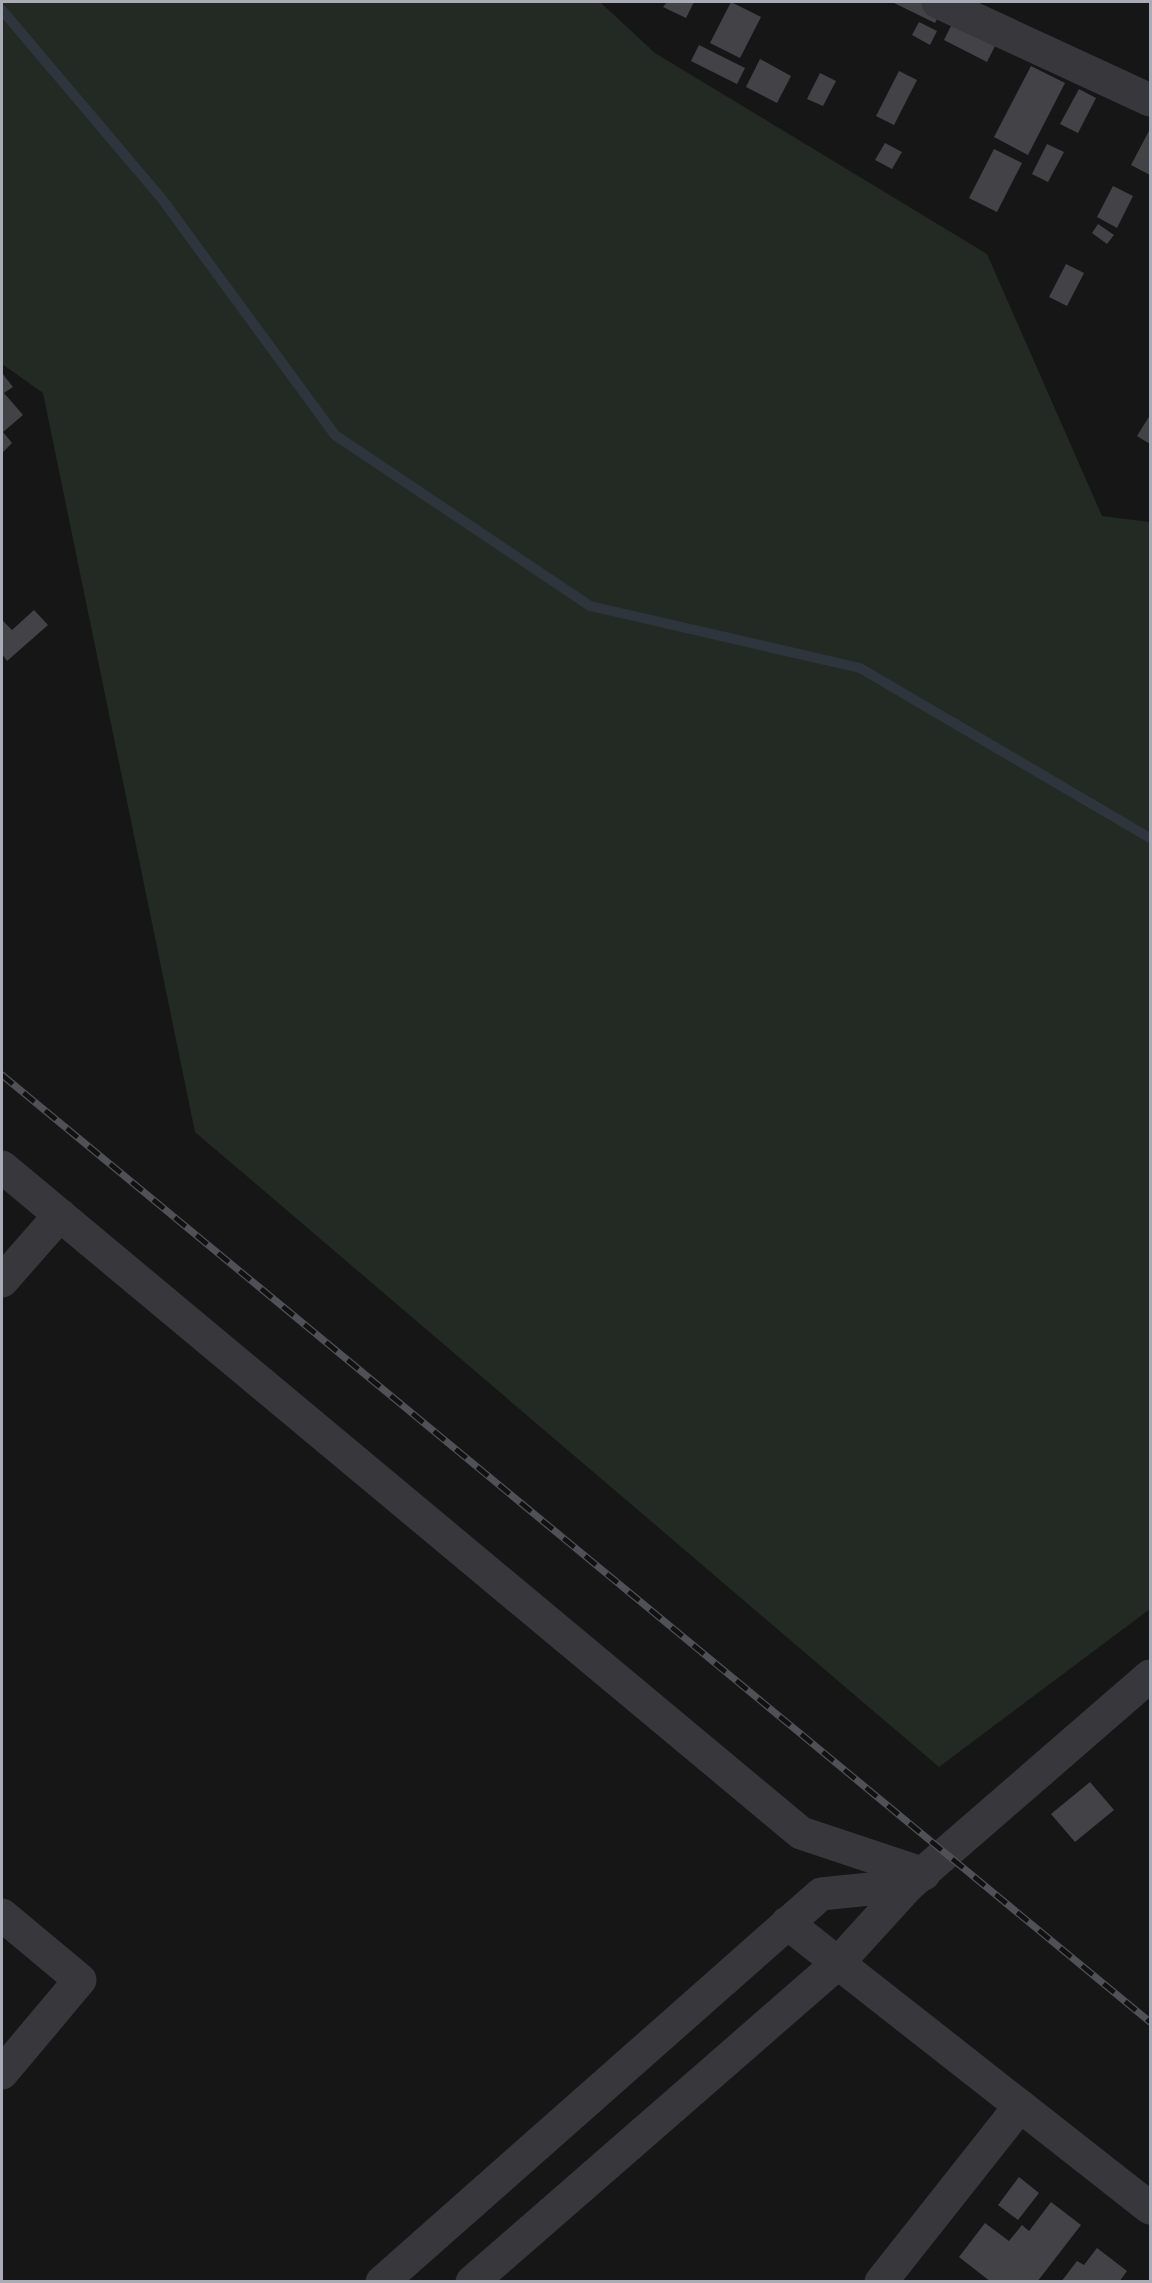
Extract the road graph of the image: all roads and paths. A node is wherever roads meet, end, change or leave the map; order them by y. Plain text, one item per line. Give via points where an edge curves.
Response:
1 (938, 2) edge
2 (1150, 100) edge
3 (2, 1167) edge
4 (60, 1215) junction
5 (2, 1281) edge
6 (1150, 1676) edge
7 (916, 1879) junction
8 (2, 1915) edge
9 (787, 1923) junction
10 (838, 1963) junction
11 (2, 2073) edge
12 (1020, 2106) junction
13 (1150, 2208) edge
14 (382, 2282) edge
15 (472, 2282) edge
16 (881, 2282) edge

1 - 2 street
3 - 4 street
4 - 5 street
4 - 7 street via 801,1833
6 - 7 street
7 - 9 street via 821,1894
7 - 10 street
8 - 11 street via 80,1980
9 - 10 street
9 - 14 street
10 - 12 street
10 - 15 street
12 - 13 street
12 - 16 street

